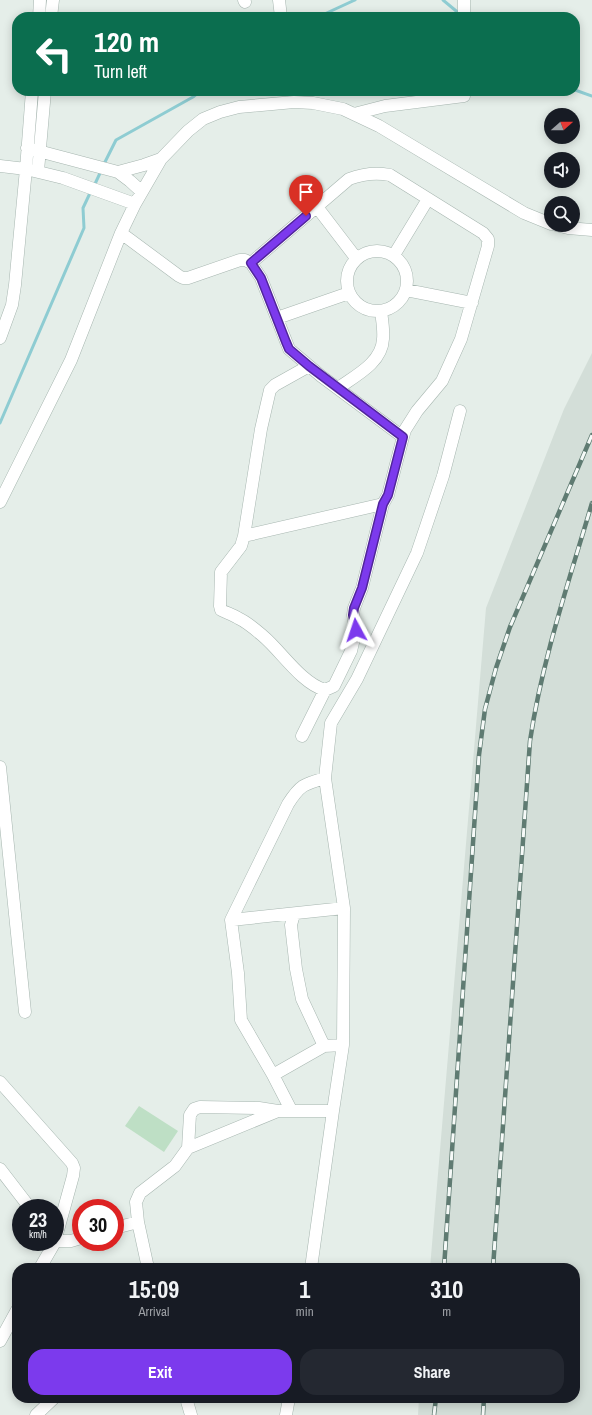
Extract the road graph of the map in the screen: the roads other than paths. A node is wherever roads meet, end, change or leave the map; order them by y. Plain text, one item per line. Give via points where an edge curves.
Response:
1 (40, 0) edge
2 (52, 0) edge
3 (464, 0) edge
4 (39, 12) edge
5 (51, 12) edge
6 (464, 12) edge
7 (32, 96) edge
8 (44, 96) edge
9 (293, 96) edge
10 (464, 96) dead end
11 (354, 114) junction
12 (33, 150) junction
13 (161, 159) junction
14 (0, 166) edge
15 (32, 170) junction
16 (115, 171) junction
17 (142, 192) junction
18 (428, 199) junction
19 (135, 204) junction
20 (317, 207) junction
21 (544, 221) edge
22 (580, 229) edge
23 (592, 230) edge
24 (121, 233) junction
25 (394, 255) junction
26 (356, 258) junction
27 (251, 263) junction
28 (406, 290) junction
29 (349, 293) junction
30 (472, 303) junction
31 (382, 311) junction
32 (277, 318) junction
33 (0, 338) edge
34 (309, 366) junction
35 (338, 388) junction
36 (460, 411) dead end
37 (403, 437) junction
38 (0, 502) edge
39 (383, 504) junction
40 (244, 536) junction
41 (325, 690) junction
42 (302, 736) dead end
43 (0, 767) edge
44 (325, 778) junction
45 (344, 908) junction
46 (294, 914) junction
47 (231, 920) junction
48 (25, 1012) dead end
49 (343, 1045) junction
50 (324, 1046) junction
51 (273, 1075) junction
52 (0, 1082) edge
53 (278, 1110) junction
54 (291, 1110) junction
55 (333, 1111) junction
56 (188, 1148) junction
57 (0, 1168) edge
58 (23, 1199) edge
59 (64, 1208) edge
60 (138, 1222) junction
61 (124, 1226) edge
62 (49, 1251) edge
63 (43, 1263) edge
64 (143, 1263) edge
65 (312, 1263) edge
66 (12, 1319) edge
67 (0, 1341) edge
68 (49, 1403) edge
69 (187, 1403) edge
70 (288, 1403) edge
71 (36, 1415) edge
72 (190, 1415) edge
73 (286, 1415) edge

1 - 4 street
2 - 5 street
3 - 6 street
7 - 12 street
8 - 12 street
9 - 11 street
9 - 13 street via 238,107 203,119
10 - 11 street via 384,106
11 - 21 street via 379,126 524,213
12 - 15 street
12 - 16 street
13 - 16 street
13 - 17 street
14 - 15 street
15 - 19 street via 63,178
15 - 33 street via 12,305
16 - 17 street
17 - 19 street
18 - 20 street via 390,175 380,173 349,179
18 - 25 street
18 - 30 street via 483,233 488,239
19 - 24 street
20 - 26 street
20 - 27 street
22 - 23 street
24 - 27 street via 183,278 240,260
24 - 38 street via 71,360
25 - 26 street via 374,250
25 - 28 street via 406,270
26 - 29 street via 351,263 346,278
27 - 32 street via 261,278
28 - 30 street
28 - 31 street via 398,303
29 - 31 street via 363,308
29 - 32 street
30 - 37 street via 461,339 442,381 417,411
31 - 35 street via 383,339 378,356
32 - 34 street via 289,349
34 - 35 street
34 - 40 street via 270,390 261,429
35 - 37 street
36 - 44 street via 443,476 417,553 357,679 331,723
37 - 39 street via 388,495
39 - 40 street
39 - 41 street via 362,588 354,608 356,630 351,651 334,686
40 - 41 street via 241,546 221,572 222,610 239,618 264,637 304,676
41 - 42 street
43 - 48 street
44 - 45 street
44 - 47 street via 307,783 297,790
45 - 46 street
45 - 49 street
46 - 47 street
46 - 50 street via 291,925 302,999
47 - 51 street via 241,1020
49 - 50 street
49 - 55 street
50 - 51 street
51 - 54 street
52 - 59 street via 72,1163 73,1176
53 - 54 street
53 - 56 street
53 - 56 street via 222,1107 194,1109 190,1115
54 - 55 street
55 - 65 street
56 - 60 street via 175,1166 140,1193 136,1202
57 - 58 street
60 - 61 street
60 - 64 street
62 - 63 street
66 - 67 street
68 - 71 street
69 - 72 street
70 - 73 street

